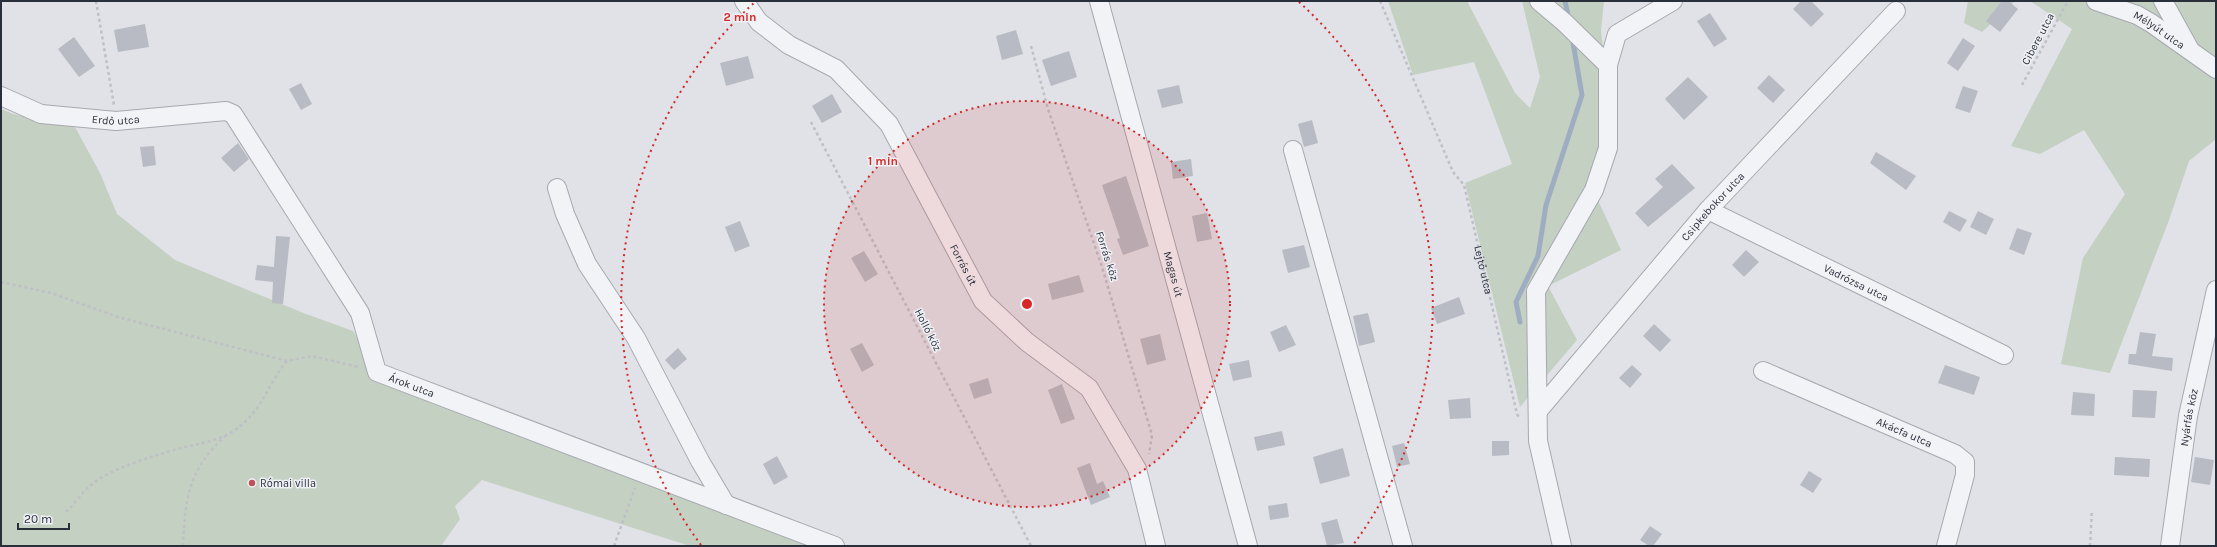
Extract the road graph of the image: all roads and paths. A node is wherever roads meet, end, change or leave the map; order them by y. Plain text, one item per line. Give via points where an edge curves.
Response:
1 (96, 1) edge
2 (744, 1) edge
3 (1099, 1) edge
4 (1380, 1) edge
5 (1539, 1) edge
6 (1673, 1) edge
7 (2068, 1) edge
8 (2096, 1) edge
9 (2164, 1) edge
10 (1896, 11) dead end
11 (1031, 46) dead end
12 (2192, 54) junction
13 (1608, 65) junction
14 (2216, 69) edge
15 (2022, 85) dead end
16 (1, 96) edge
17 (233, 114) joint
18 (116, 121) junction
19 (810, 122) dead end
20 (1293, 150) dead end
21 (557, 188) dead end
22 (1708, 210) junction
23 (1, 282) edge
24 (2216, 290) edge
25 (2004, 355) dead end
26 (287, 361) junction
27 (1763, 371) dead end
28 (377, 372) junction
29 (1538, 411) junction
30 (1521, 420) dead end
31 (232, 432) junction
32 (1137, 469) junction
33 (640, 472) junction
34 (726, 505) junction
35 (2092, 510) dead end
36 (66, 512) dead end
37 (183, 546) edge
38 (614, 546) edge
39 (835, 546) edge
40 (1032, 546) edge
41 (1156, 546) edge
42 (1248, 546) edge
43 (1403, 546) edge
44 (1562, 546) edge
45 (1946, 546) edge
46 (2090, 546) edge
47 (2170, 546) edge

1 - 18 path
2 - 32 street, Forrás út via 759,22 788,45 836,69 889,124 982,301 1026,342 1089,388
3 - 42 street, Magas út
4 - 30 path, Lejtő utca via 1453,172 1464,185 1517,414
5 - 13 street
6 - 13 street via 1617,34
7 - 15 path, Cibere utca
8 - 12 street, Mélyút utca via 2137,15
9 - 12 street
10 - 22 street, Csipkebokor utca
11 - 32 path, Forrás köz via 1048,109 1102,267 1152,435 1150,453
12 - 14 street, Mélyút utca
13 - 29 street via 1608,148 1594,190 1536,291
16 - 18 street, Erdő utca via 41,114
17 - 18 street, Erdő utca via 226,111
17 - 28 street, Árok utca via 360,313
19 - 40 path, Holló köz
20 - 43 street
21 - 34 street via 565,214 587,264 636,338 700,461
22 - 25 street, Vadrózsa utca
22 - 29 street, Csipkebokor utca
23 - 26 path via 51,293 118,317
24 - 47 street, Nyárfás köz via 2188,416
26 - 28 path via 312,356
26 - 31 path via 277,372 253,414
27 - 45 street, Akácfa utca via 1955,454 1965,462 1965,475
28 - 33 street, Árok utca
29 - 44 street via 1538,441
31 - 36 path via 214,441 155,456 104,476 91,485
31 - 37 path via 214,446 197,469 187,503
32 - 41 street, Forrás út
33 - 34 street, Árok utca
33 - 38 path
34 - 39 street, Árok utca
35 - 46 path

